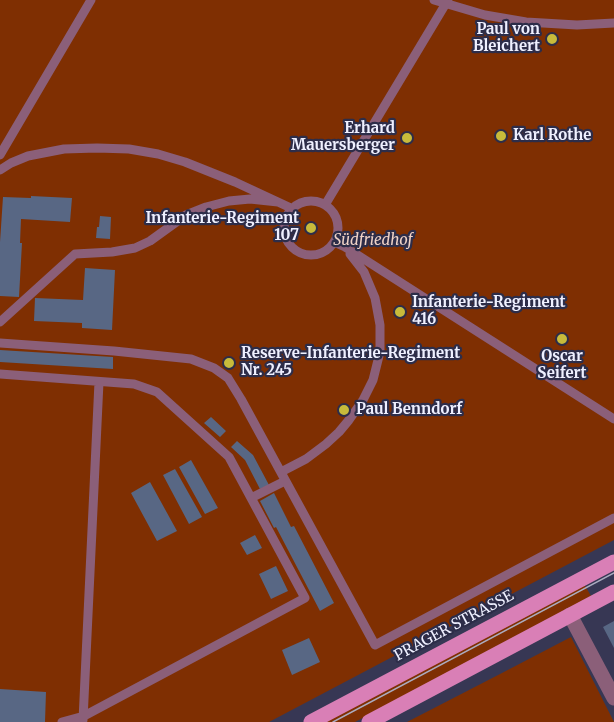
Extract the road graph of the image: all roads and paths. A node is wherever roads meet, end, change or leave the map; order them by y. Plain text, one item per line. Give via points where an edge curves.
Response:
1 (91, 0) edge
2 (434, 0) edge
3 (446, 2) edge
4 (614, 23) edge
5 (0, 155) edge
6 (0, 170) edge
7 (278, 202) junction
8 (325, 205) junction
9 (292, 209) junction
10 (334, 242) junction
11 (345, 247) junction
12 (0, 322) edge
13 (0, 343) edge
14 (0, 374) edge
15 (99, 382) junction
16 (614, 419) edge
17 (283, 477) junction
18 (251, 498) junction
19 (614, 518) edge
20 (614, 561) edge
21 (614, 592) edge
22 (570, 615) junction
23 (614, 698) edge
24 (84, 719) edge
25 (62, 722) edge
26 (311, 722) edge
27 (369, 722) edge

1 - 5 lane
2 - 3 lane
3 - 4 lane via 485,15 526,22
3 - 8 lane
6 - 7 lane via 28,156 64,149 129,150 185,162
7 - 9 lane
7 - 12 lane via 229,201 186,216 135,248 75,254
8 - 9 lane via 304,202
8 - 10 lane via 337,221
9 - 10 lane via 284,228 297,251 318,254
10 - 11 lane
11 - 16 lane
11 - 17 lane via 364,272 375,298 380,352 373,380 339,432
13 - 17 lane via 191,359 214,368 228,378 237,392
14 - 15 lane
15 - 18 lane via 134,384 157,392 229,457
15 - 24 lane
17 - 18 lane
17 - 19 lane via 375,645
18 - 24 lane via 305,598
20 - 26 main road, PRAGER STRASSE
21 - 22 main road
22 - 23 street
22 - 27 main road
24 - 25 lane

